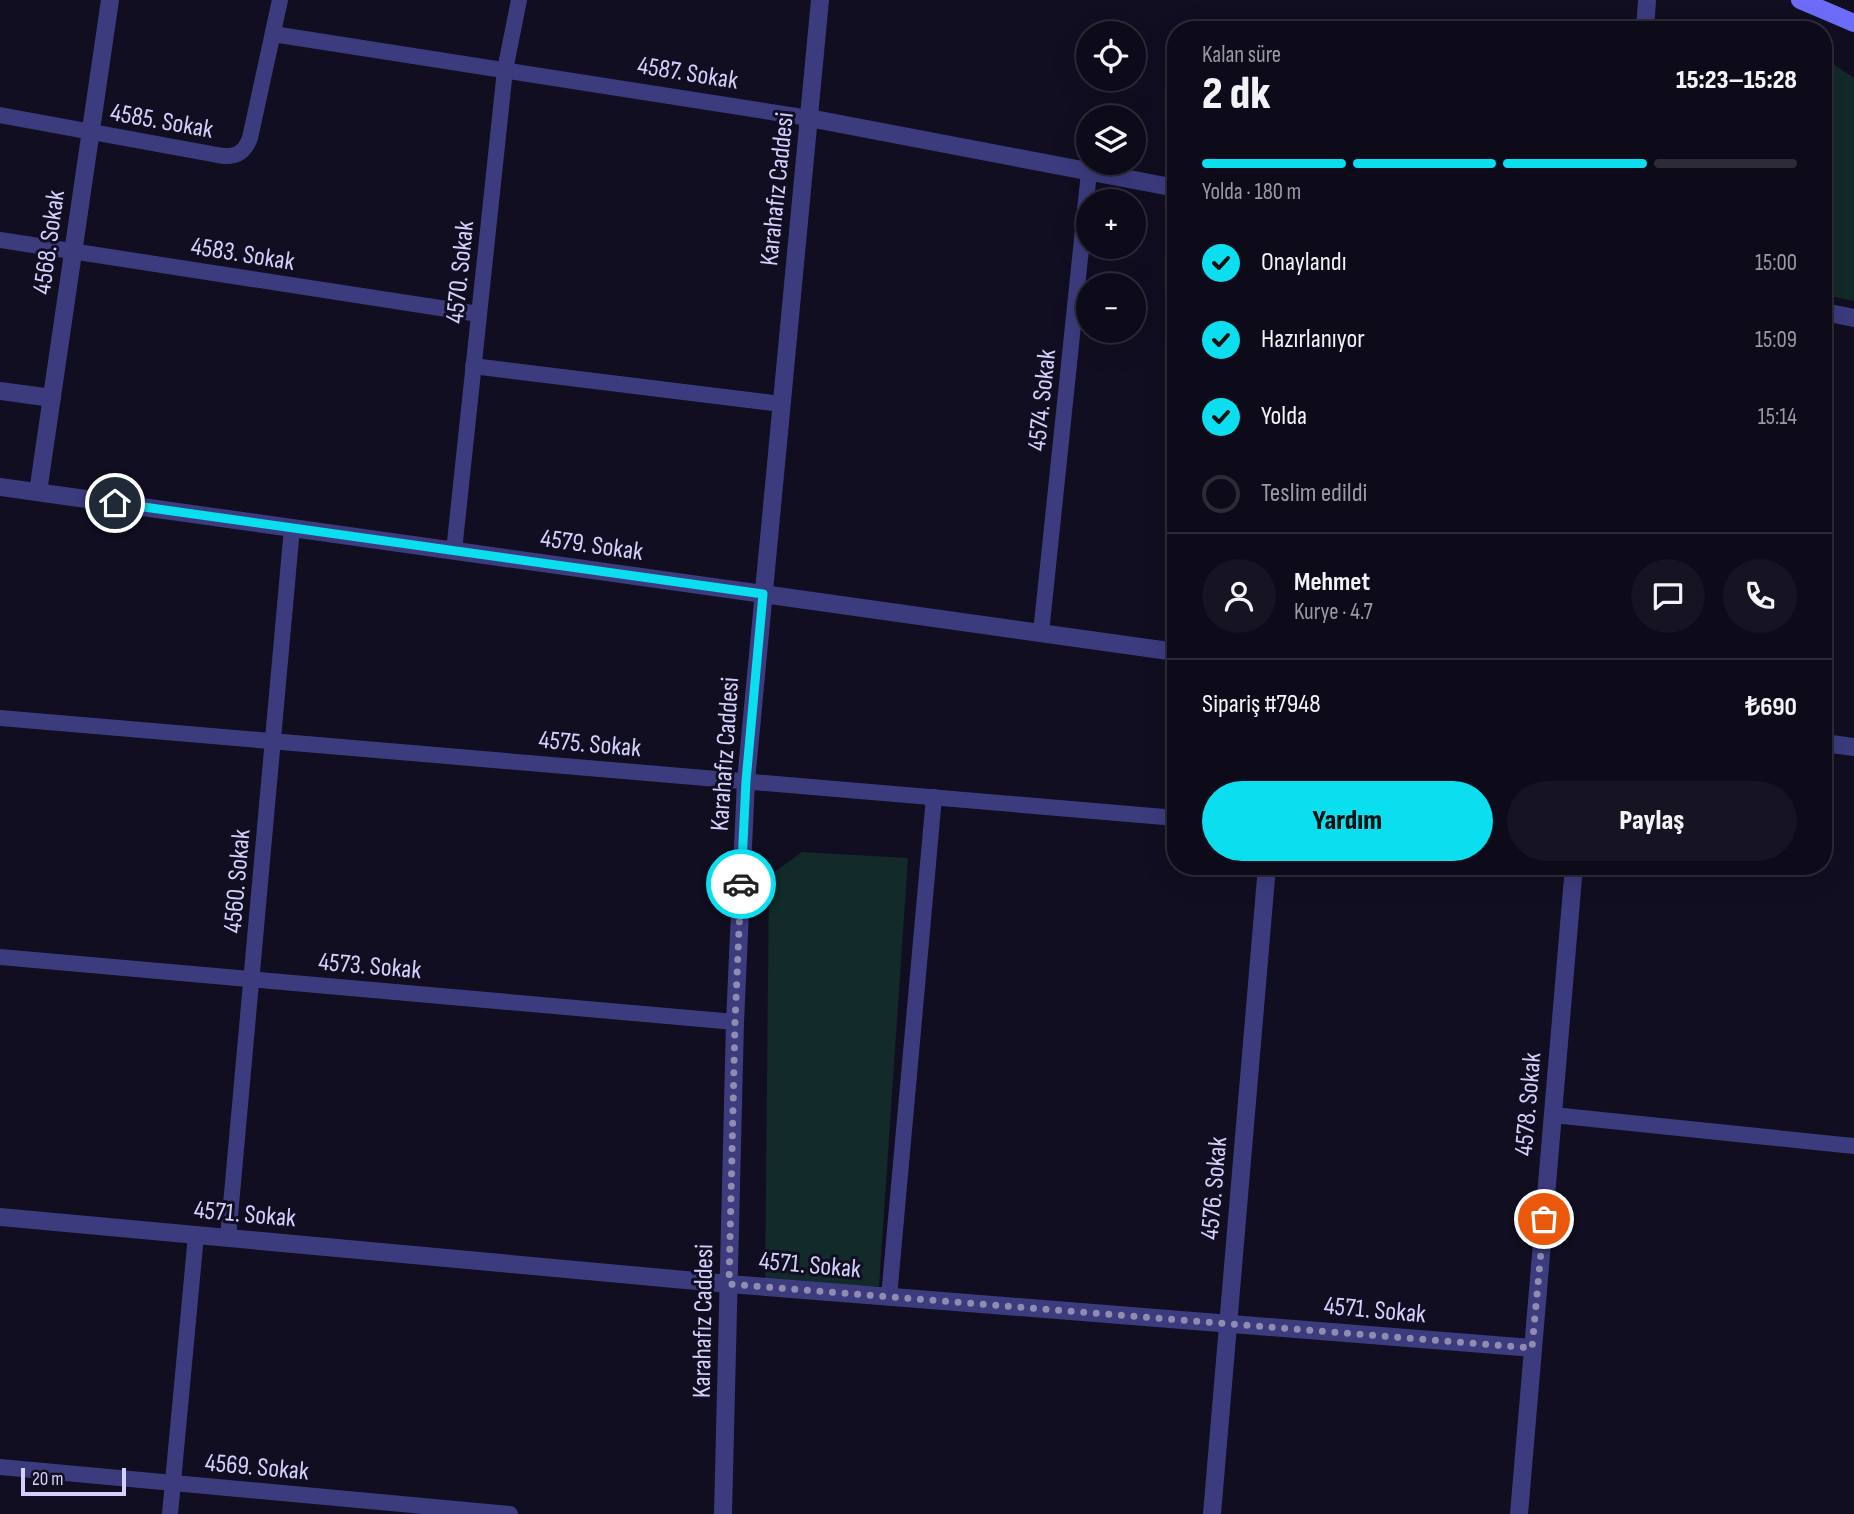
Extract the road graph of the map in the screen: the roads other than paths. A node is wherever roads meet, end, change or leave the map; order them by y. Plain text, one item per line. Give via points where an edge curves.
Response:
1 (110, 0) edge
2 (280, 0) edge
3 (519, 0) edge
4 (820, 0) edge
5 (1647, 0) edge
6 (1800, 0) edge
7 (1646, 21) edge
8 (1854, 23) edge
9 (273, 34) junction
10 (505, 70) junction
11 (0, 115) edge
12 (809, 118) junction
13 (91, 132) junction
14 (1076, 169) edge
15 (1089, 175) edge
16 (1105, 175) edge
17 (1167, 186) edge
18 (0, 240) edge
19 (74, 252) junction
20 (479, 314) junction
21 (1832, 314) edge
22 (1854, 318) edge
23 (473, 366) junction
24 (0, 391) edge
25 (52, 398) junction
26 (781, 404) junction
27 (0, 487) edge
28 (38, 492) junction
29 (292, 528) junction
30 (454, 551) junction
31 (763, 594) junction
32 (1041, 633) junction
33 (1167, 651) edge
34 (0, 718) edge
35 (273, 741) junction
36 (1832, 744) edge
37 (1854, 747) edge
38 (746, 781) junction
39 (934, 797) junction
40 (1167, 817) edge
41 (1265, 875) edge
42 (1573, 875) edge
43 (0, 957) edge
44 (252, 979) junction
45 (735, 1022) junction
46 (1553, 1115) junction
47 (1854, 1146) edge
48 (0, 1217) edge
49 (196, 1235) junction
50 (228, 1238) junction
51 (729, 1284) junction
52 (889, 1297) junction
53 (1228, 1324) junction
54 (1532, 1348) junction
55 (0, 1467) edge
56 (173, 1483) junction
57 (170, 1514) edge
58 (510, 1514) edge
59 (723, 1514) edge
60 (1212, 1514) edge
61 (1518, 1514) edge

1 - 13 street, 4568. Sokak
2 - 9 lane, 4585. Sokak
3 - 10 lane, 4570. Sokak
4 - 12 street, Karahafız Caddesi
5 - 7 street
6 - 8 street
9 - 10 lane, 4587. Sokak
9 - 13 lane, 4585. Sokak via 250,138 241,153 223,156
10 - 12 lane, 4587. Sokak
10 - 20 lane, 4570. Sokak
11 - 13 lane, 4585. Sokak
12 - 14 street, 4587. Sokak
12 - 26 street, Karahafız Caddesi
13 - 19 street, 4568. Sokak
15 - 32 lane, 4574. Sokak
16 - 17 street, 4587. Sokak
18 - 19 lane, 4583. Sokak
19 - 20 lane, 4583. Sokak
19 - 25 street, 4568. Sokak
20 - 23 lane, 4570. Sokak
21 - 22 street
23 - 26 lane
23 - 30 lane, 4570. Sokak
24 - 25 street
25 - 28 street, 4568. Sokak
26 - 31 street, Karahafız Caddesi
27 - 28 street, 4579. Sokak
28 - 29 street, 4579. Sokak
29 - 30 street, 4579. Sokak
29 - 35 lane, 4560. Sokak
30 - 31 street, 4579. Sokak
31 - 32 street, 4579. Sokak
31 - 38 street, Karahafız Caddesi
32 - 33 street, 4579. Sokak
34 - 35 lane, 4575. Sokak
35 - 38 lane, 4575. Sokak
35 - 44 lane, 4560. Sokak
36 - 37 street
38 - 39 lane, 4575. Sokak
38 - 45 street, Karahafız Caddesi
39 - 40 lane, 4575. Sokak
39 - 52 lane
41 - 53 street, 4576. Sokak
42 - 46 street, 4578. Sokak
43 - 44 lane, 4573. Sokak
44 - 45 lane, 4573. Sokak
44 - 50 lane, 4560. Sokak
45 - 51 street, Karahafız Caddesi
46 - 47 lane
46 - 54 street, 4578. Sokak
48 - 49 street, 4571. Sokak
49 - 50 street, 4571. Sokak
49 - 56 lane
50 - 51 street, 4571. Sokak
51 - 52 street, 4571. Sokak
51 - 59 street, Karahafız Caddesi
52 - 53 street, 4571. Sokak
53 - 54 street, 4571. Sokak
53 - 60 street, 4576. Sokak
54 - 61 street, 4578. Sokak
55 - 56 lane, 4569. Sokak
56 - 57 lane
56 - 58 lane, 4569. Sokak

